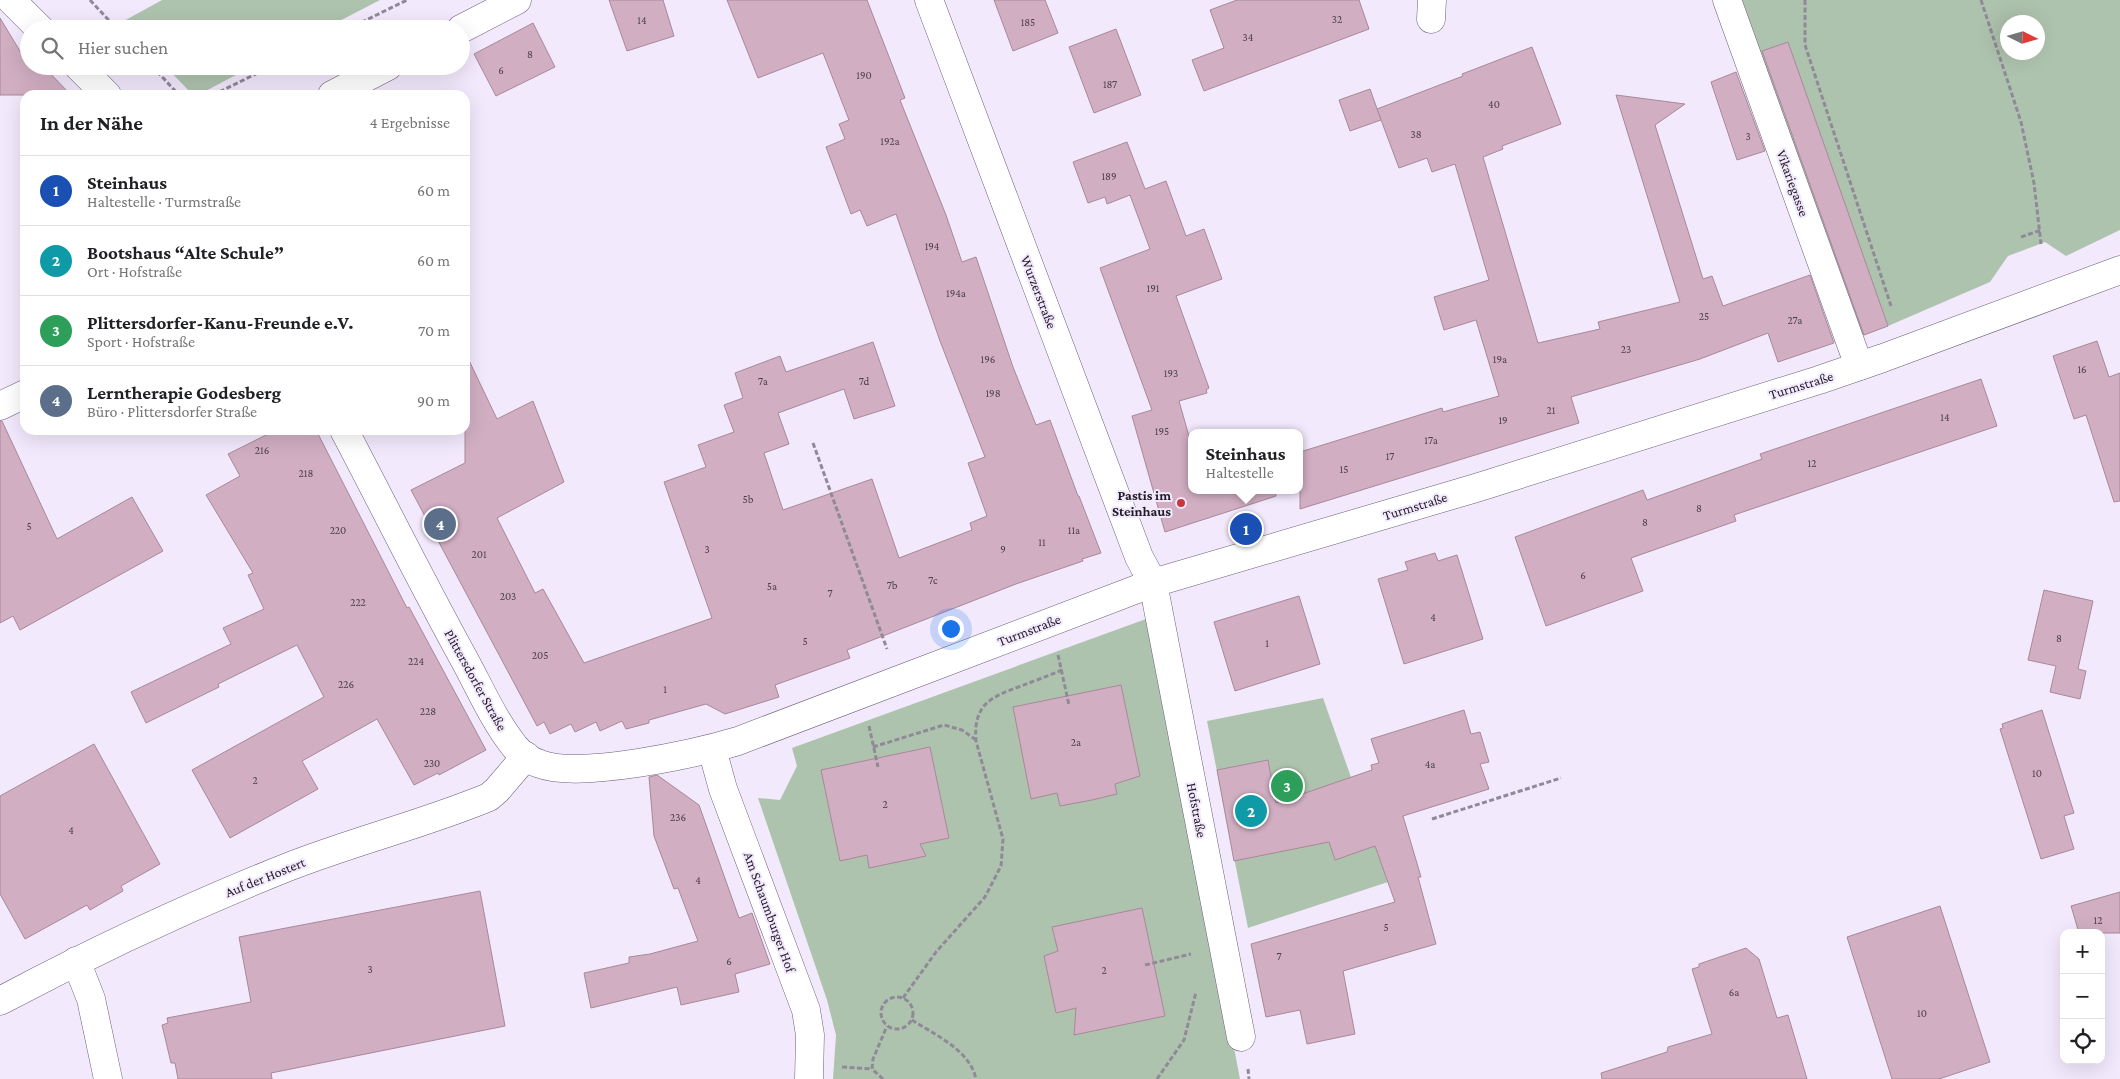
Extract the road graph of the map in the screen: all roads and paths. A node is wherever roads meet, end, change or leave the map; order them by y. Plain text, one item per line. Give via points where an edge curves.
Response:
1 (11, 0) edge
2 (90, 0) edge
3 (406, 0) edge
4 (517, 0) edge
5 (930, 0) edge
6 (1726, 0) edge
7 (1805, 0) edge
8 (1981, 0) edge
9 (31, 20) edge
10 (109, 20) edge
11 (366, 20) edge
12 (470, 24) edge
13 (87, 75) edge
14 (160, 75) edge
15 (254, 75) edge
16 (371, 75) edge
17 (102, 90) edge
18 (174, 90) edge
19 (223, 90) edge
20 (342, 90) edge
21 (2041, 230) junction
22 (2021, 237) dead end
23 (2041, 244) dead end
24 (2120, 270) edge
25 (1891, 306) dead end
26 (1859, 366) junction
27 (20, 396) edge
28 (0, 406) edge
29 (347, 435) edge
30 (813, 443) dead end
31 (1153, 583) junction
32 (1057, 651) dead end
33 (1062, 670) junction
34 (898, 680) junction
35 (1069, 705) dead end
36 (868, 721) dead end
37 (976, 741) junction
38 (873, 747) junction
39 (712, 748) junction
40 (526, 756) junction
41 (878, 767) dead end
42 (1561, 778) dead end
43 (1432, 819) dead end
44 (1195, 953) dead end
45 (76, 961) junction
46 (1145, 965) dead end
47 (1196, 987) dead end
48 (903, 998) junction
49 (0, 1001) edge
50 (912, 1020) junction
51 (887, 1026) junction
52 (1241, 1037) dead end
53 (835, 1066) dead end
54 (872, 1070) junction
55 (108, 1079) edge
56 (809, 1079) edge
57 (883, 1079) edge
58 (976, 1079) edge
59 (1157, 1079) edge

1 - 9 street
2 - 10 path
3 - 11 path
4 - 12 street
5 - 31 street, Wurzerstraße via 1139,557
6 - 26 street, Vikariegasse
7 - 25 path via 1805,45
8 - 21 path via 2020,122
13 - 17 street
14 - 18 path
15 - 19 path
16 - 20 street
21 - 22 path
21 - 23 path
24 - 26 street, Turmstraße
26 - 31 street, Turmstraße via 1476,488
27 - 28 street
29 - 40 street, Plittersdorfer Straße via 492,710 516,748
30 - 34 path
31 - 34 street, Turmstraße
31 - 52 street, Hofstraße
32 - 33 path
33 - 35 path
33 - 37 path via 994,696 980,712
34 - 39 street, Turmstraße
36 - 38 path
37 - 38 path via 962,730 944,725
37 - 48 path via 1003,839 1001,866 985,897 936,952
38 - 41 path
39 - 40 street, Plittersdorfer Straße via 584,768 556,768 539,764
39 - 56 street, Am Schaumburger Hof via 723,789 806,1010 810,1035
40 - 45 street, Auf der Hostert via 498,790 489,796 289,867
42 - 43 path
44 - 46 path
45 - 49 street, Auf der Hostert
45 - 55 street via 91,999
47 - 59 path via 1184,1040
48 - 50 path via 912,1007
48 - 51 path via 895,996 883,1004 882,1020
50 - 51 path via 906,1027 896,1029
50 - 58 path via 968,1059
51 - 54 path via 873,1059
53 - 54 path
54 - 57 path

